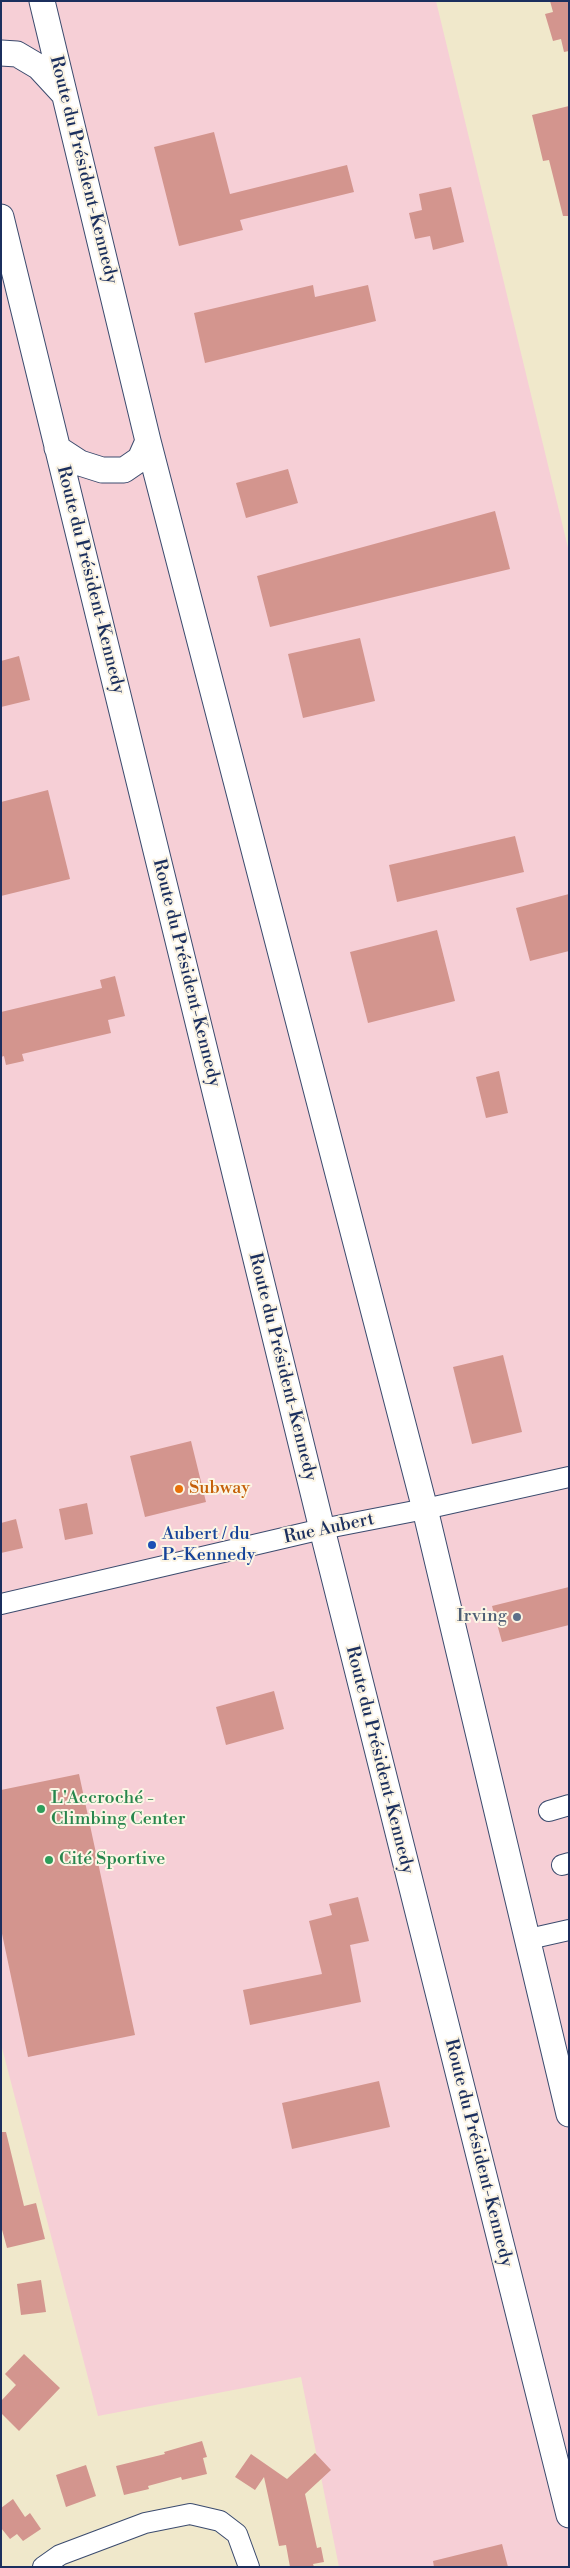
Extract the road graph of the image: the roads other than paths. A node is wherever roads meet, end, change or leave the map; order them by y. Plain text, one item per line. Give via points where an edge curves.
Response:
1 (42, 1) edge
2 (1, 53) edge
3 (64, 95) junction
4 (1, 217) edge
5 (148, 441) junction
6 (57, 448) junction
7 (569, 1477) edge
8 (425, 1509) junction
9 (322, 1529) junction
10 (1, 1604) edge
11 (569, 1805) edge
12 (549, 1811) dead end
13 (569, 1930) edge
14 (529, 1940) junction
15 (569, 2114) edge
16 (569, 2515) edge
17 (43, 2567) edge
18 (249, 2567) edge

1 - 3 main road, Route du Président-Kennedy
2 - 3 main road via 17,54 39,67
3 - 5 main road, Route du Président-Kennedy
4 - 6 main road, Route du Président-Kennedy
5 - 6 main road via 140,459 124,470 102,470 80,463
5 - 8 main road, Route du Président-Kennedy
6 - 9 main road, Route du Président-Kennedy
7 - 8 street, Rue Aubert
8 - 9 street, Rue Aubert
8 - 14 main road, Route du Président-Kennedy
9 - 10 street, Rue Aubert
9 - 16 main road, Route du Président-Kennedy
11 - 12 street
13 - 14 street
14 - 15 main road, Route du Président-Kennedy
17 - 18 street via 60,2555 146,2523 190,2514 220,2521 237,2534

